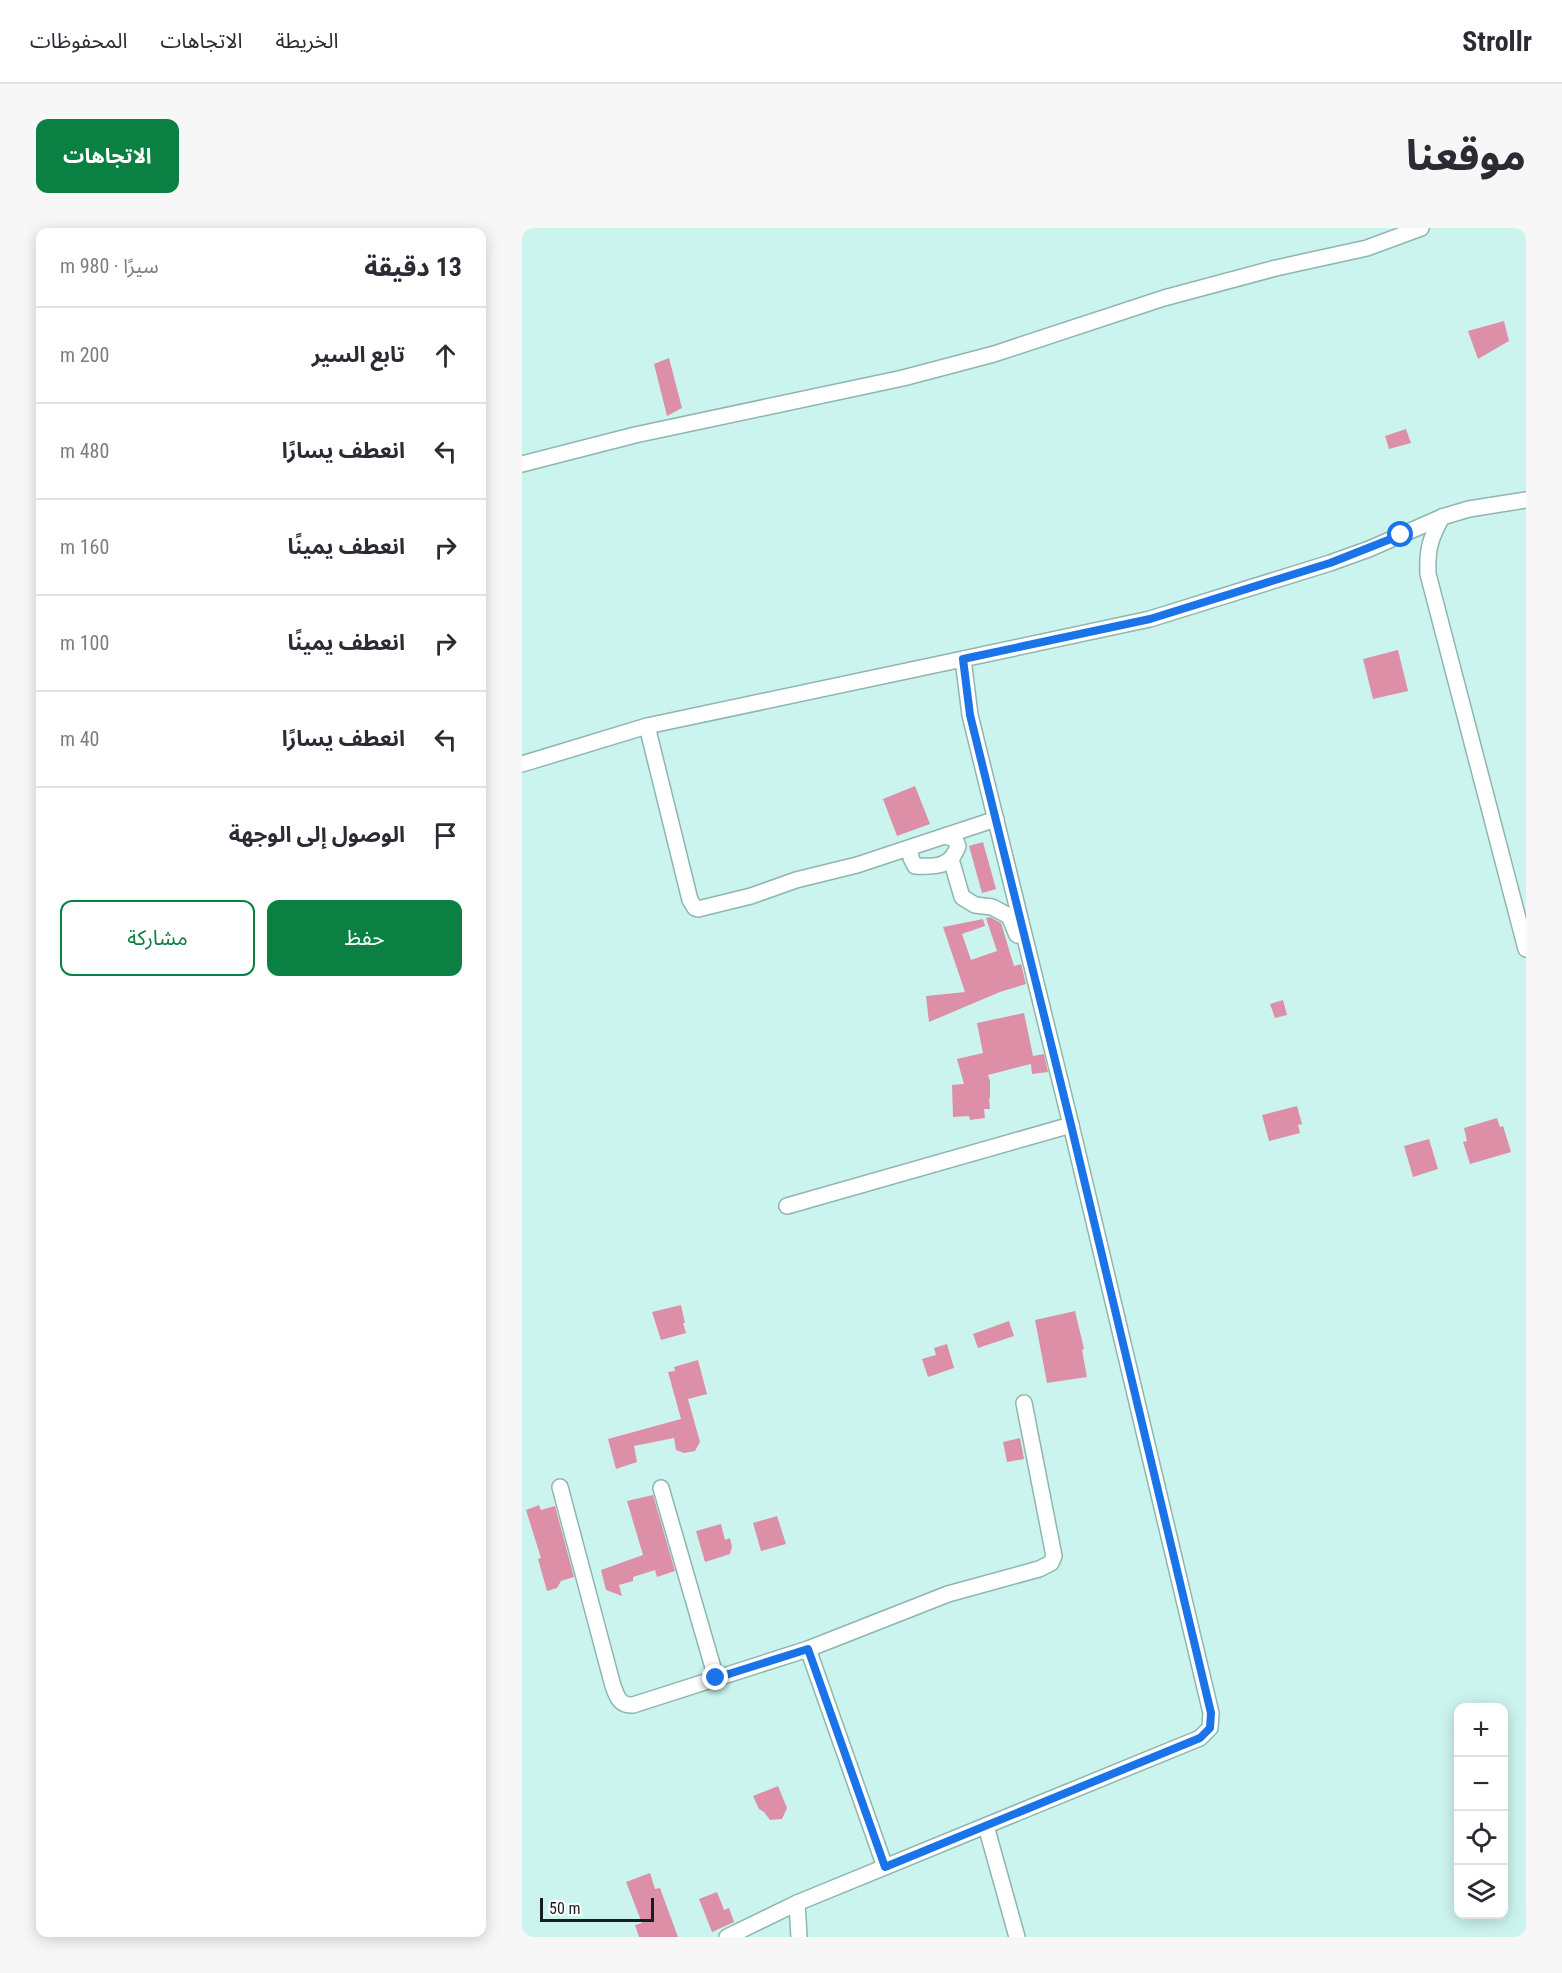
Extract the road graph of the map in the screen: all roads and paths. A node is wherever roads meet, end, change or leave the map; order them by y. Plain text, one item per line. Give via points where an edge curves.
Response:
1 (1421, 228) edge
2 (522, 464) edge
3 (1526, 500) edge
4 (1442, 517) junction
5 (963, 659) junction
6 (646, 726) junction
7 (522, 764) edge
8 (996, 819) junction
9 (945, 836) junction
10 (910, 848) junction
11 (951, 859) junction
12 (1526, 949) edge
13 (1029, 952) junction
14 (1071, 1125) junction
15 (787, 1206) dead end
16 (1024, 1402) dead end
17 (560, 1487) dead end
18 (662, 1488) dead end
19 (808, 1649) junction
20 (716, 1678) junction
21 (986, 1826) junction
22 (885, 1867) junction
23 (796, 1903) junction
24 (727, 1937) edge
25 (799, 1937) edge
26 (1017, 1937) edge

1 - 2 street via 1367,248 1164,298 994,354 903,378 634,435
3 - 4 street
4 - 5 street via 1330,563 1150,619
4 - 12 street via 1430,538 1428,574
5 - 6 street
5 - 8 street via 970,715
6 - 7 street
6 - 10 street via 695,908 751,896
8 - 9 street
8 - 13 street
9 - 10 street
9 - 11 street via 956,839 958,846
10 - 11 street via 915,866 929,867
11 - 13 street via 962,897 1009,916
13 - 14 street
14 - 15 street
14 - 21 street via 1211,1713 1210,1728 1200,1738
16 - 19 street via 1054,1556 1051,1563 948,1594
17 - 20 street via 613,1686 621,1703 633,1705
18 - 20 street
19 - 20 street
19 - 22 street
21 - 22 street
21 - 26 street
22 - 23 street
23 - 24 street
23 - 25 street

